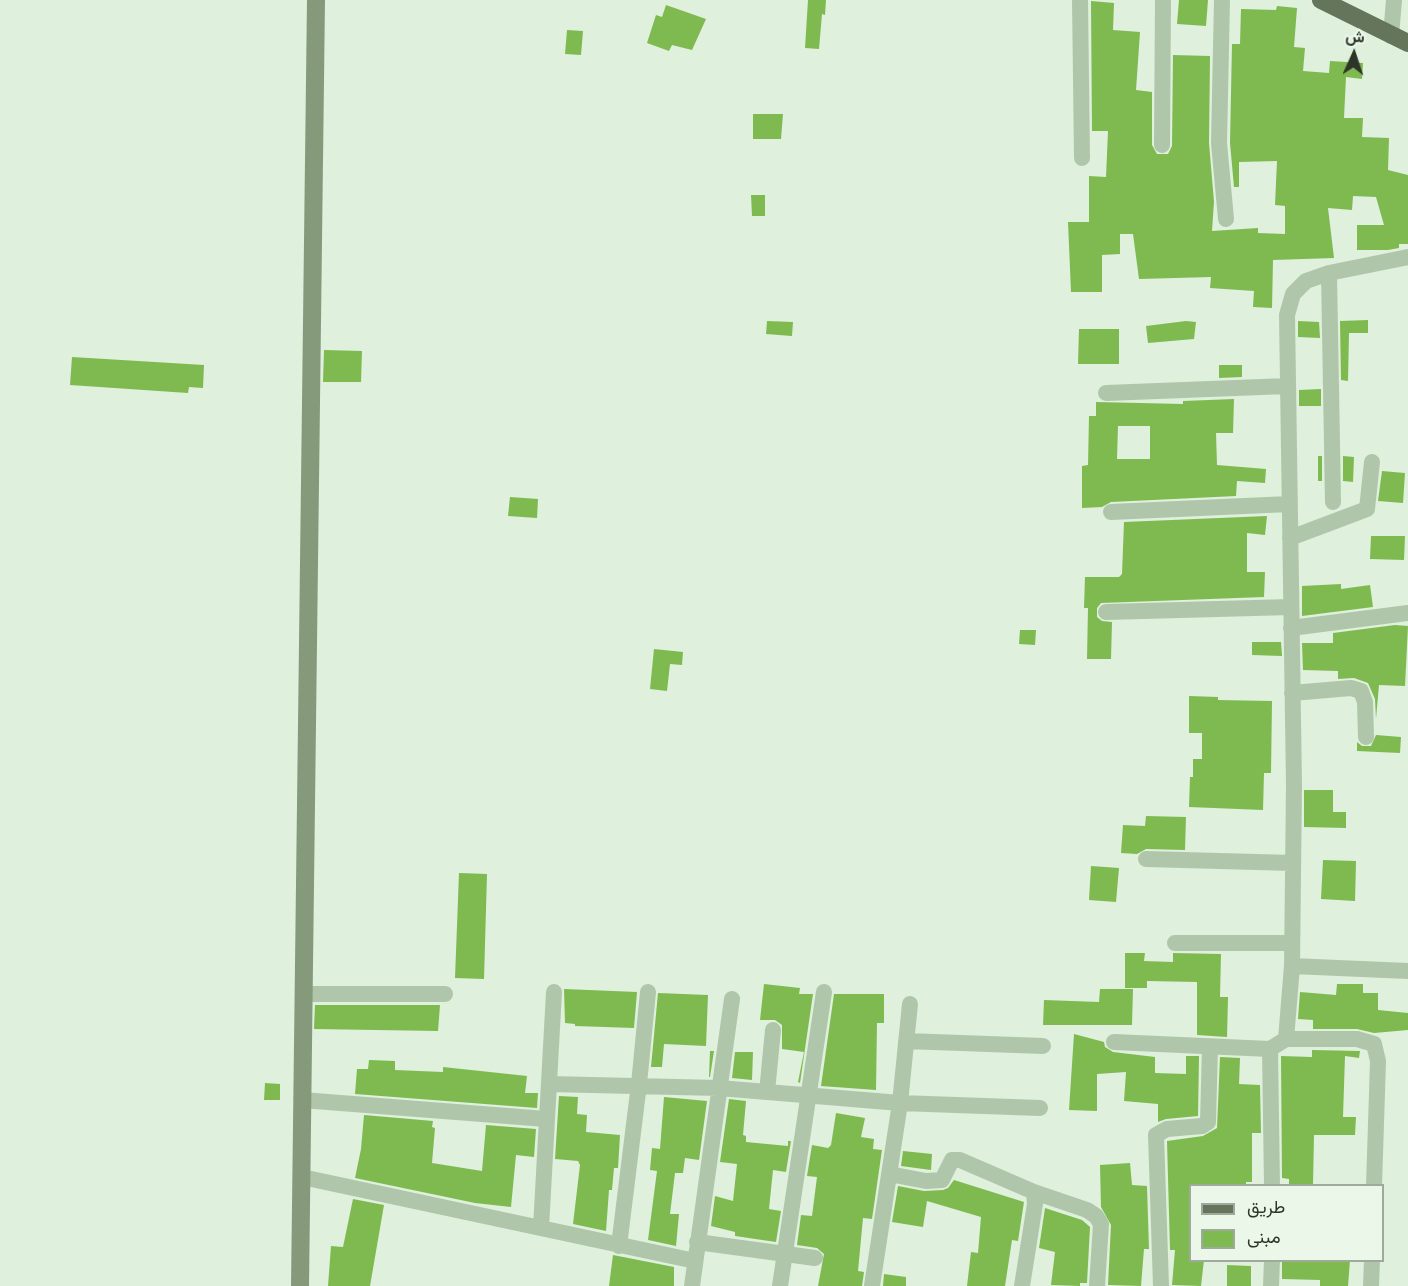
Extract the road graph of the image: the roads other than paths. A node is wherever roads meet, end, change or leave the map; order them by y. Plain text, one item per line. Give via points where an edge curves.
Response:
1 (316, 0) edge
2 (1080, 0) edge
3 (1163, 0) edge
4 (1222, 0) edge
5 (1321, 0) edge
6 (1394, 0) edge
7 (1402, 42) edge
8 (1162, 145) dead end
9 (1083, 158) dead end
10 (1226, 219) dead end
11 (1408, 256) edge
12 (1329, 273) junction
13 (1287, 386) junction
14 (1106, 393) dead end
15 (1372, 462) dead end
16 (1333, 502) dead end
17 (1289, 504) junction
18 (1111, 512) dead end
19 (1290, 538) junction
20 (1291, 607) junction
21 (1106, 612) dead end
22 (1408, 614) edge
23 (1291, 628) junction
24 (1292, 693) junction
25 (1366, 737) dead end
26 (1146, 859) dead end
27 (1293, 863) junction
28 (1174, 943) dead end
29 (1292, 943) junction
30 (1292, 966) junction
31 (1408, 971) edge
32 (554, 992) dead end
33 (648, 992) dead end
34 (824, 992) dead end
35 (304, 994) junction
36 (445, 994) dead end
37 (732, 999) dead end
38 (910, 1004) dead end
39 (773, 1030) dead end
40 (1286, 1040) junction
41 (906, 1041) junction
42 (1114, 1042) dead end
43 (1043, 1046) dead end
44 (1210, 1047) junction
45 (1270, 1049) junction
46 (549, 1084) junction
47 (639, 1084) junction
48 (718, 1088) junction
49 (767, 1092) junction
50 (808, 1095) junction
51 (302, 1100) junction
52 (900, 1103) junction
53 (1040, 1108) dead end
54 (546, 1119) junction
55 (889, 1174) junction
56 (302, 1177) junction
57 (1272, 1184) edge
58 (1374, 1184) edge
59 (1034, 1192) junction
60 (541, 1228) junction
61 (697, 1242) junction
62 (619, 1246) junction
63 (784, 1254) junction
64 (815, 1258) dead end
65 (695, 1261) junction
66 (1272, 1262) edge
67 (1372, 1262) edge
68 (300, 1286) edge
69 (692, 1286) edge
70 (780, 1286) edge
71 (872, 1286) edge
72 (1022, 1286) edge
73 (1097, 1286) edge
74 (1161, 1286) edge
75 (1271, 1286) edge
76 (1371, 1286) edge

1 - 35 street
2 - 9 street
3 - 8 street
4 - 10 street via 1219,143
5 - 7 main road
6 - 7 street
11 - 12 street
12 - 13 street via 1306,281 1293,294 1287,315
12 - 16 street
13 - 14 street
13 - 17 street
15 - 19 street via 1367,509
17 - 18 street
17 - 19 street
19 - 20 street
20 - 21 street
20 - 23 street
22 - 23 street
23 - 24 street
24 - 25 street via 1351,688 1361,691
24 - 27 street
26 - 27 street
27 - 29 street
28 - 29 street
29 - 30 street
30 - 31 street
30 - 40 street
32 - 46 street
33 - 47 street
34 - 50 street
35 - 36 street
35 - 51 street
37 - 48 street
38 - 41 street
39 - 49 street
40 - 45 street
40 - 58 street via 1357,1039 1374,1044 1378,1061
41 - 43 street
41 - 52 street
42 - 44 street
44 - 45 street
44 - 74 street via 1208,1122 1167,1129 1156,1135
45 - 57 street
46 - 47 street
46 - 54 street
47 - 48 street
47 - 62 street
48 - 49 street
48 - 61 street
49 - 50 street
50 - 52 street
50 - 63 street
51 - 54 street
51 - 56 street
52 - 53 street
52 - 55 street
54 - 60 street
55 - 59 street via 942,1180 952,1160 960,1160
55 - 71 street
56 - 60 street
56 - 68 street
59 - 72 street
59 - 73 street via 1096,1216 1101,1224
60 - 62 street
61 - 63 street
61 - 65 street
62 - 65 street
63 - 64 street
63 - 70 street
65 - 69 street
66 - 75 street
67 - 76 street

